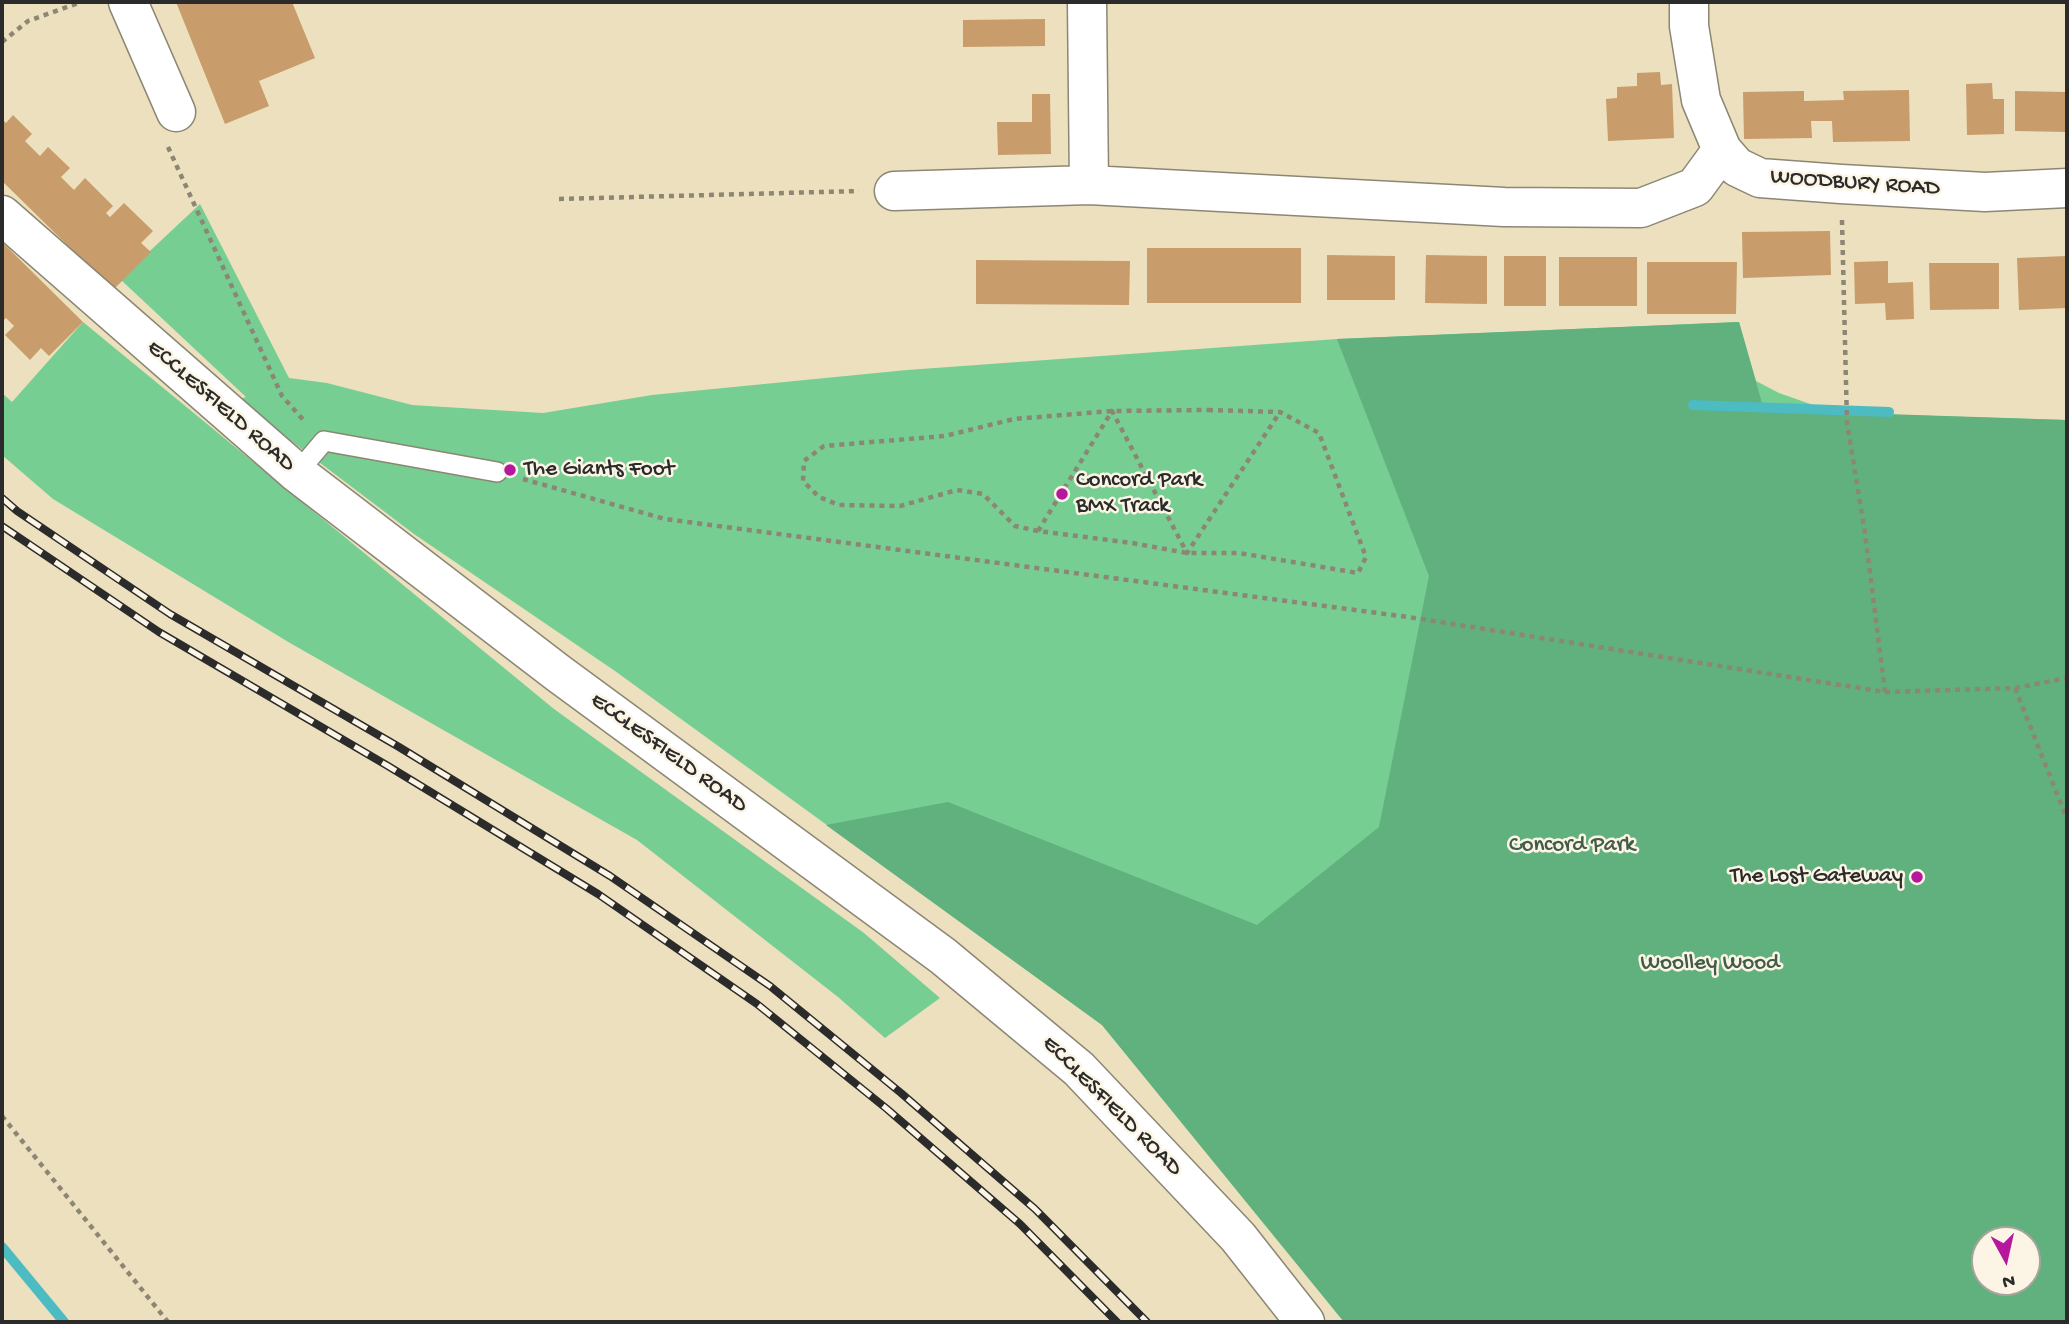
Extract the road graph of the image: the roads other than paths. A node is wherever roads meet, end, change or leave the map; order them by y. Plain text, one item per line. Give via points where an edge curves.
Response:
1 (128, 2) edge
2 (1087, 2) edge
3 (1689, 2) edge
4 (176, 112) road end
5 (1722, 150) junction
6 (1089, 185) junction
7 (2067, 188) edge
8 (894, 191) road end
9 (2, 215) edge
10 (496, 471) road end
11 (297, 473) junction
12 (1305, 1322) edge

1 - 4 main road
2 - 6 main road
3 - 5 main road, WOODBURY ROAD via 1701,100
5 - 6 main road via 1695,187 1641,208 1605,210
5 - 7 main road, WOODBURY ROAD via 1737,167 1760,178 1985,192
6 - 8 main road
9 - 11 main road, ECCLESFIELD ROAD
10 - 11 lane via 324,441
11 - 12 main road, ECCLESFIELD ROAD via 558,673 943,956 1068,1060 1238,1237

